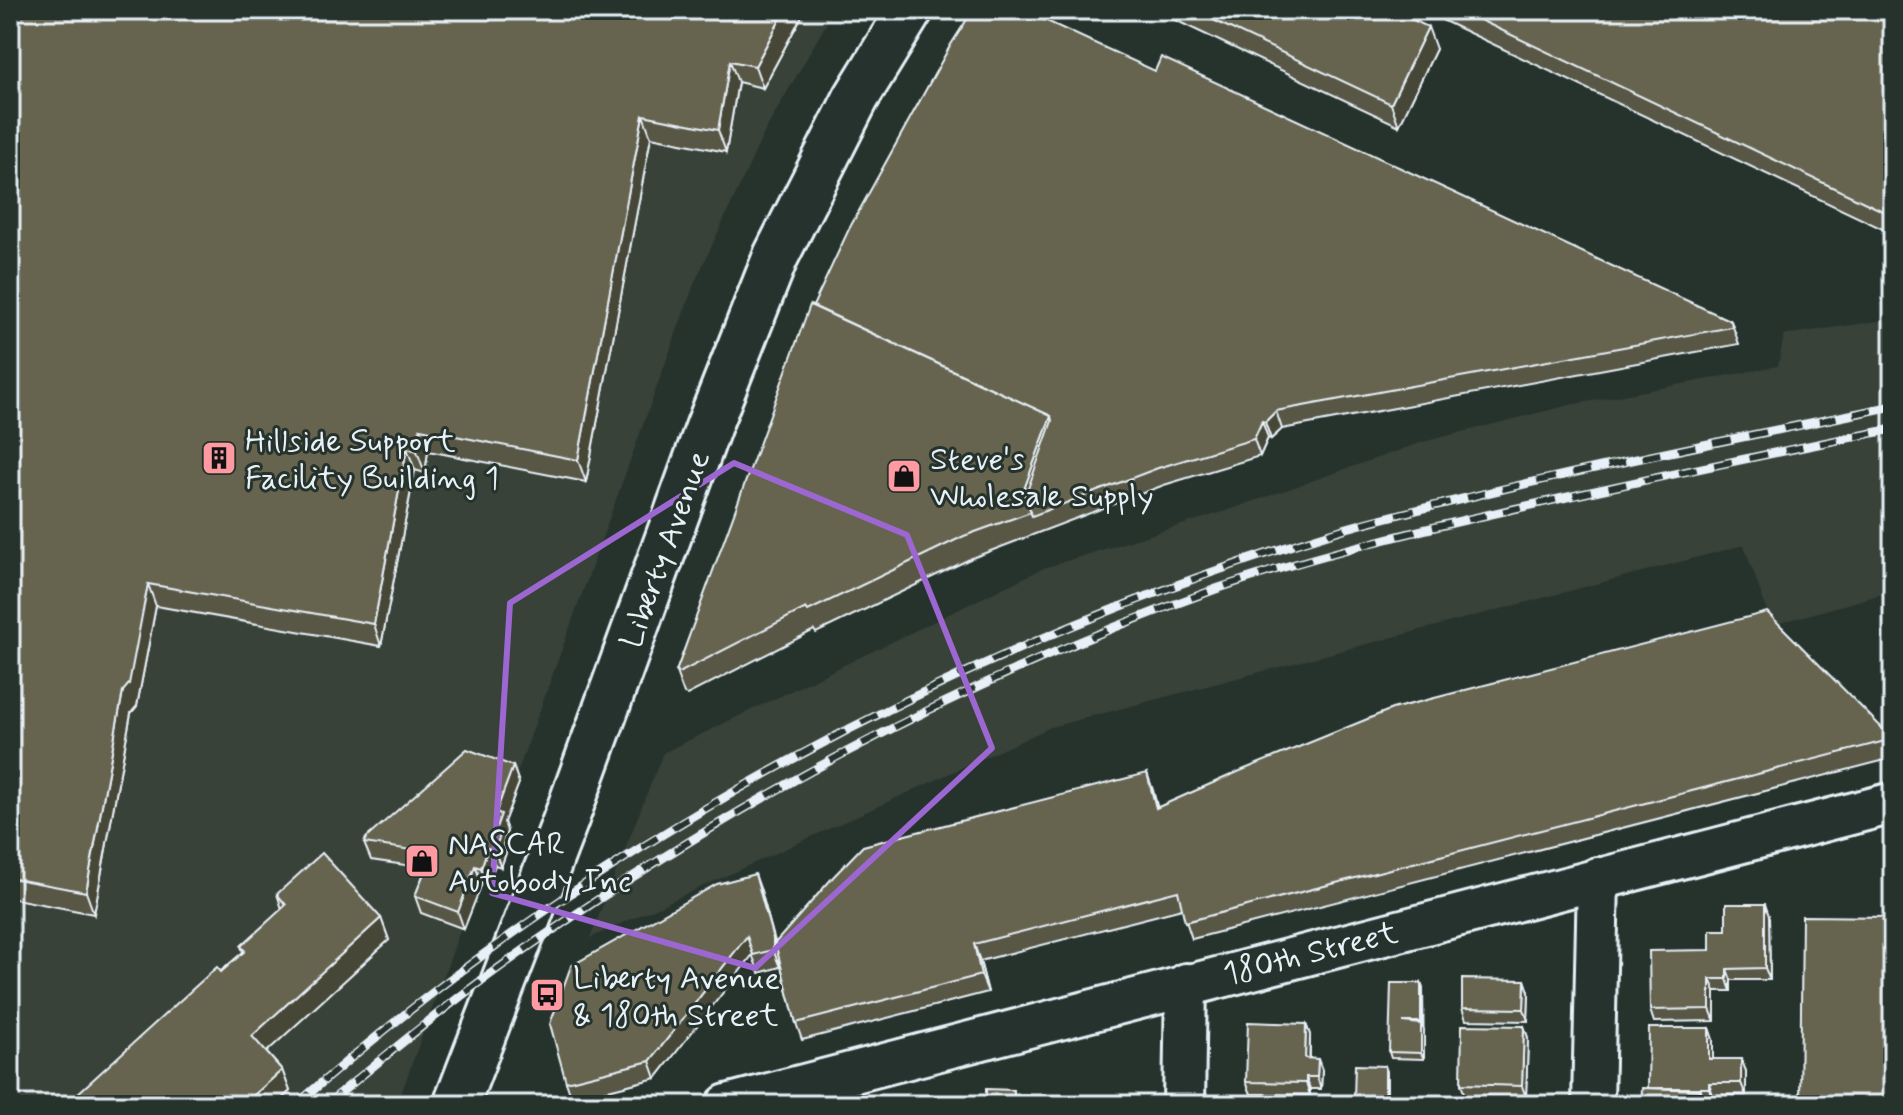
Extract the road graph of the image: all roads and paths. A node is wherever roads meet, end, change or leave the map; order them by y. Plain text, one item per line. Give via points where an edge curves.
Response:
1 (910, 10) edge
2 (1893, 803) edge
3 (1598, 878) junction
4 (1186, 984) junction
5 (784, 1098) edge
6 (456, 1105) edge
7 (727, 1105) edge
8 (1184, 1105) edge
9 (1593, 1105) edge

1 - 6 main road, Liberty Avenue via 856,98 776,256
2 - 3 street, 180th Street
3 - 4 street, 180th Street
3 - 9 street
4 - 5 street, 180th Street
4 - 8 street
5 - 7 street, 180th Street

